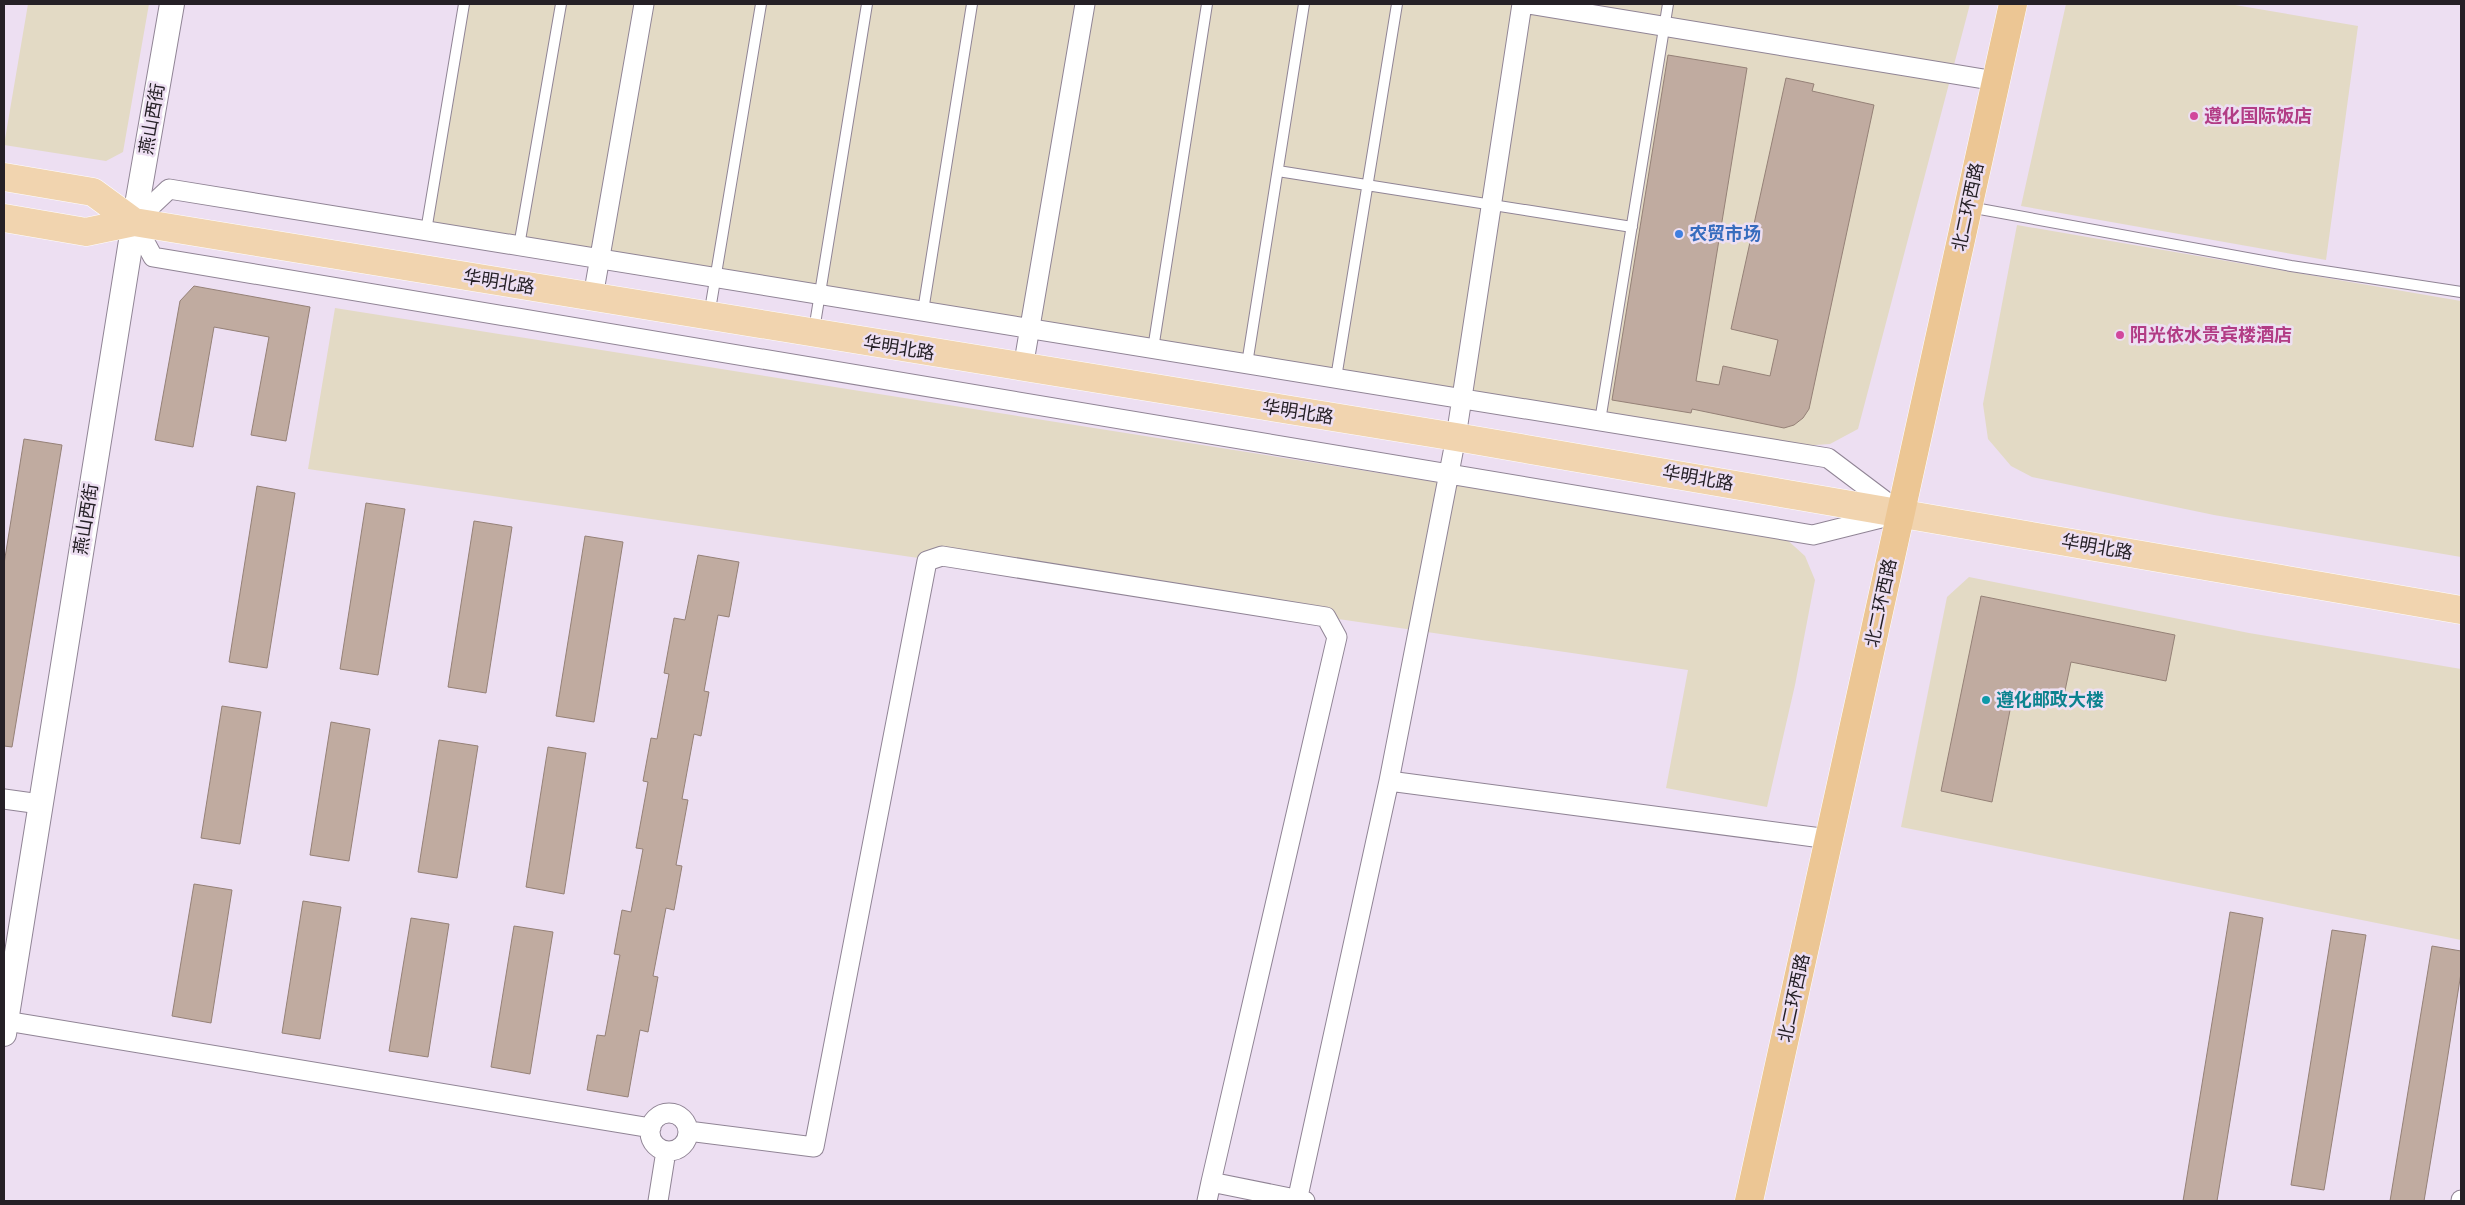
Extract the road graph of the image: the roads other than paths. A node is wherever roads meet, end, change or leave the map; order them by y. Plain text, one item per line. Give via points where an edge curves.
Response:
1 (172, 4) edge
2 (464, 4) edge
3 (561, 4) edge
4 (644, 4) edge
5 (760, 4) edge
6 (867, 4) edge
7 (972, 4) edge
8 (1085, 4) edge
9 (1207, 4) edge
10 (1304, 4) edge
11 (1396, 4) edge
12 (1522, 4) edge
13 (1528, 4) edge
14 (1668, 4) edge
15 (2013, 4) edge
16 (1664, 26) junction
17 (1996, 81) junction
18 (1278, 171) junction
19 (4, 177) edge
20 (1367, 185) junction
21 (1492, 205) junction
22 (1968, 206) junction
23 (4, 218) edge
24 (134, 222) junction
25 (1632, 227) junction
26 (426, 230) junction
27 (519, 246) junction
28 (600, 259) junction
29 (716, 278) junction
30 (2461, 292) edge
31 (820, 295) junction
32 (593, 297) junction
33 (923, 311) junction
34 (709, 316) junction
35 (1030, 329) junction
36 (814, 334) junction
37 (1153, 349) junction
38 (1247, 364) junction
39 (1023, 368) junction
40 (1336, 378) junction
41 (1462, 399) junction
42 (1600, 421) junction
43 (1456, 438) junction
44 (1449, 475) junction
45 (1901, 513) junction
46 (2461, 610) edge
47 (1390, 781) junction
48 (4, 800) edge
49 (40, 804) junction
50 (1829, 839) junction
51 (5, 1027) edge
52 (651, 1128) junction
53 (688, 1131) junction
54 (666, 1151) junction
55 (1211, 1182) junction
56 (658, 1201) edge
57 (1207, 1201) edge
58 (1300, 1201) edge
59 (1749, 1201) edge

1 - 24 street, 燕山西街
2 - 26 lane
3 - 27 lane
4 - 28 street
5 - 29 lane
6 - 31 lane
7 - 33 lane
8 - 35 street
9 - 37 lane
10 - 18 lane
11 - 20 lane
12 - 21 street
13 - 16 street
14 - 16 lane
15 - 17 highway, 北二环西路
16 - 17 street
16 - 25 lane
17 - 22 highway, 北二环西路
18 - 20 lane
18 - 38 lane
19 - 24 main road, 华明北路 via 93,192
20 - 21 lane
20 - 40 lane
21 - 25 lane
21 - 41 street
22 - 30 lane via 2291,266
22 - 45 highway, 北二环西路
23 - 24 main road, 华明北路 via 86,232
24 - 26 street via 169,189
24 - 32 main road, 华明北路
24 - 44 street via 153,257
24 - 49 street, 燕山西街
25 - 42 lane
26 - 27 street
27 - 28 street
28 - 29 street
28 - 32 street
29 - 31 street
29 - 34 lane
31 - 33 street
31 - 36 lane
32 - 34 main road, 华明北路
33 - 35 street
34 - 36 main road, 华明北路
35 - 37 street
35 - 39 street
36 - 39 main road, 华明北路
37 - 38 street
38 - 40 street
39 - 43 main road, 华明北路
40 - 41 street
41 - 42 street
41 - 43 street
42 - 45 street via 1828,458
43 - 44 street
43 - 45 main road, 华明北路
44 - 45 street via 1813,535
44 - 47 street
45 - 46 main road, 华明北路
45 - 50 highway, 北二环西路
47 - 50 street
47 - 58 street
48 - 49 street
49 - 51 street, 燕山西街
50 - 59 highway, 北二环西路
51 - 52 street
52 - 53 street via 657,1118 668,1113 679,1116
52 - 54 street via 655,1145
53 - 54 street via 682,1146
53 - 55 street via 814,1147 927,561 942,556 1326,617 1337,637
54 - 56 street
55 - 57 street
55 - 58 street

